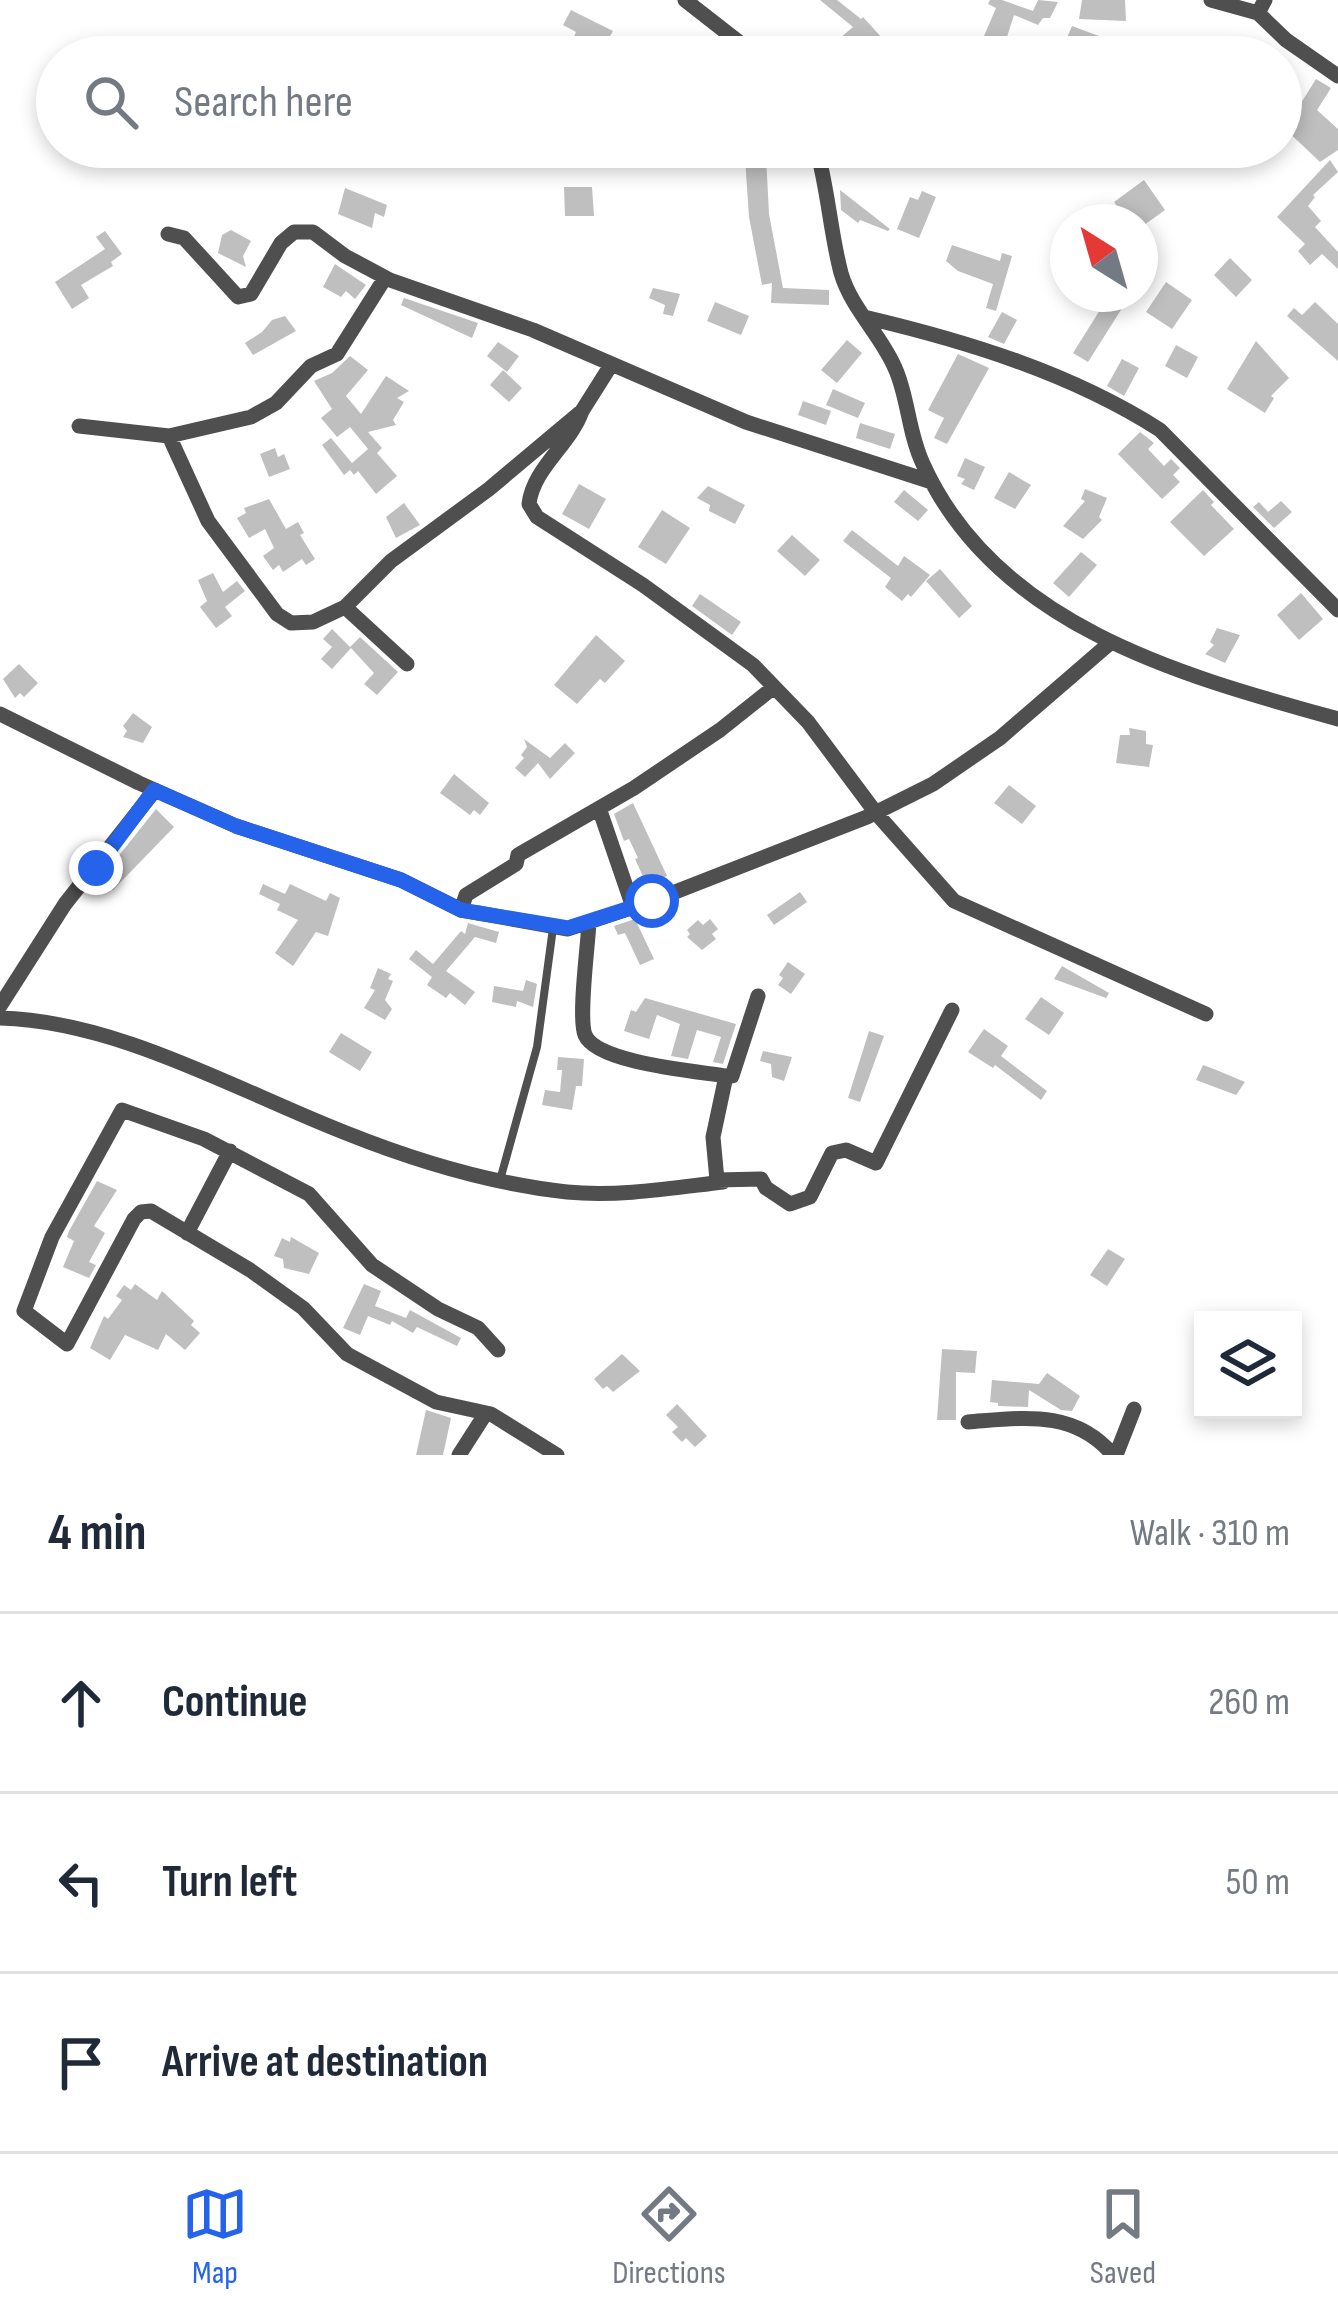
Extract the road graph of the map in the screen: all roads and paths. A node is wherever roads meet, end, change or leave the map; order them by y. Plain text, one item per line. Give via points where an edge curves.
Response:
1 (685, 0) edge
2 (1211, 0) edge
3 (1261, 6) edge
4 (731, 36) edge
5 (1283, 36) edge
6 (1302, 51) edge
7 (1338, 76) edge
8 (822, 168) edge
9 (168, 235) dead end
10 (385, 278) junction
11 (864, 317) junction
12 (611, 365) junction
13 (582, 411) junction
14 (79, 426) dead end
15 (169, 436) junction
16 (932, 482) junction
17 (345, 608) junction
18 (1338, 610) edge
19 (1110, 644) junction
20 (407, 664) dead end
21 (774, 687) junction
22 (0, 713) edge
23 (1338, 719) edge
24 (154, 790) junction
25 (599, 808) junction
26 (876, 813) junction
27 (633, 907) junction
28 (461, 910) junction
29 (589, 922) junction
30 (553, 928) junction
31 (758, 996) dead end
32 (0, 1006) edge
33 (952, 1010) dead end
34 (1206, 1014) dead end
35 (0, 1018) edge
36 (726, 1076) junction
37 (230, 1151) junction
38 (500, 1182) junction
39 (723, 1182) junction
40 (187, 1233) junction
41 (498, 1350) dead end
42 (1134, 1409) dead end
43 (486, 1413) junction
44 (968, 1422) dead end
45 (458, 1455) edge
46 (557, 1455) edge
47 (1114, 1455) edge

1 - 4 street
2 - 3 street
3 - 5 street
6 - 7 street
8 - 11 street via 841,273
9 - 10 street via 184,238 238,297 251,294 281,243 302,230
10 - 12 street
10 - 15 street via 337,354 311,366 276,403 251,417
11 - 16 street via 897,370 907,424
11 - 18 street via 944,336 1127,409 1160,430
12 - 13 street
12 - 16 street via 746,422
13 - 17 street via 392,561
13 - 21 street via 535,483 530,504 537,517 644,585
14 - 15 street
15 - 17 street via 208,521 277,614 313,622
16 - 19 street via 1000,566
17 - 20 street
19 - 23 street
19 - 26 street via 1000,737
21 - 25 street
21 - 26 street
22 - 24 street
24 - 28 street via 401,880
24 - 32 street via 65,904
25 - 27 street
25 - 28 street via 518,856 466,895
26 - 27 street
26 - 34 street via 971,912
27 - 29 street
28 - 30 street
29 - 30 street
29 - 36 street via 583,1031 593,1048
30 - 38 lane via 537,1047
31 - 36 street
33 - 39 street via 876,1163 846,1150 832,1153 810,1197 790,1204 761,1179
35 - 38 street via 99,1035 350,1135
36 - 39 street via 712,1137
37 - 40 street
37 - 40 street via 122,1110 52,1237 24,1311 67,1344 141,1212
37 - 41 street via 310,1194 372,1264 478,1328
38 - 39 street via 632,1193
40 - 43 street via 303,1308 347,1354 436,1402
42 - 47 street
43 - 45 street
43 - 46 street
44 - 47 street via 1036,1417 1074,1424

